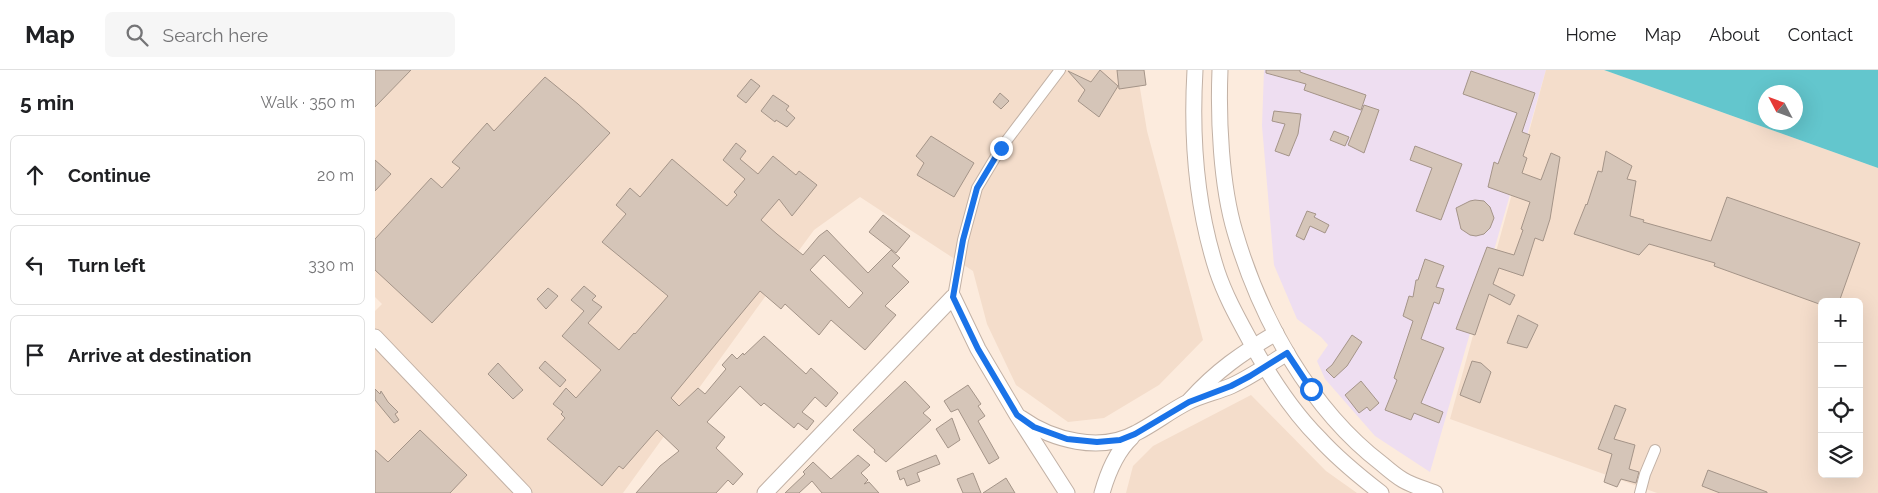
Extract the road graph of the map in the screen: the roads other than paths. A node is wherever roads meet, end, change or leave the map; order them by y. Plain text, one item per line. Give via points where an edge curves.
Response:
1 (1060, 70) edge
2 (1195, 70) edge
3 (1220, 70) edge
4 (953, 297) junction
5 (1276, 333) junction
6 (375, 337) edge
7 (1253, 347) junction
8 (1287, 353) junction
9 (1264, 367) junction
10 (1189, 402) junction
11 (1017, 415) junction
12 (1135, 434) junction
13 (1655, 450) dead end
14 (524, 493) edge
15 (765, 493) edge
16 (1067, 493) edge
17 (1102, 493) edge
18 (1381, 493) edge
19 (1435, 493) edge
20 (1640, 493) edge

1 - 4 street via 1001,148 977,188
2 - 7 main road via 1195,163 1202,216 1218,273
3 - 5 main road via 1221,139 1234,230
4 - 11 main road via 978,349
4 - 15 main road
5 - 7 main road
5 - 8 main road
6 - 14 main road
7 - 9 main road
7 - 10 main road via 1214,374
8 - 9 main road
8 - 19 main road via 1311,389 1367,453 1403,480
9 - 10 main road via 1231,386
9 - 18 main road via 1318,438 1345,465
10 - 12 main road
11 - 12 main road via 1034,427 1067,439 1111,442
11 - 16 main road
12 - 17 main road via 1119,452
13 - 20 street

